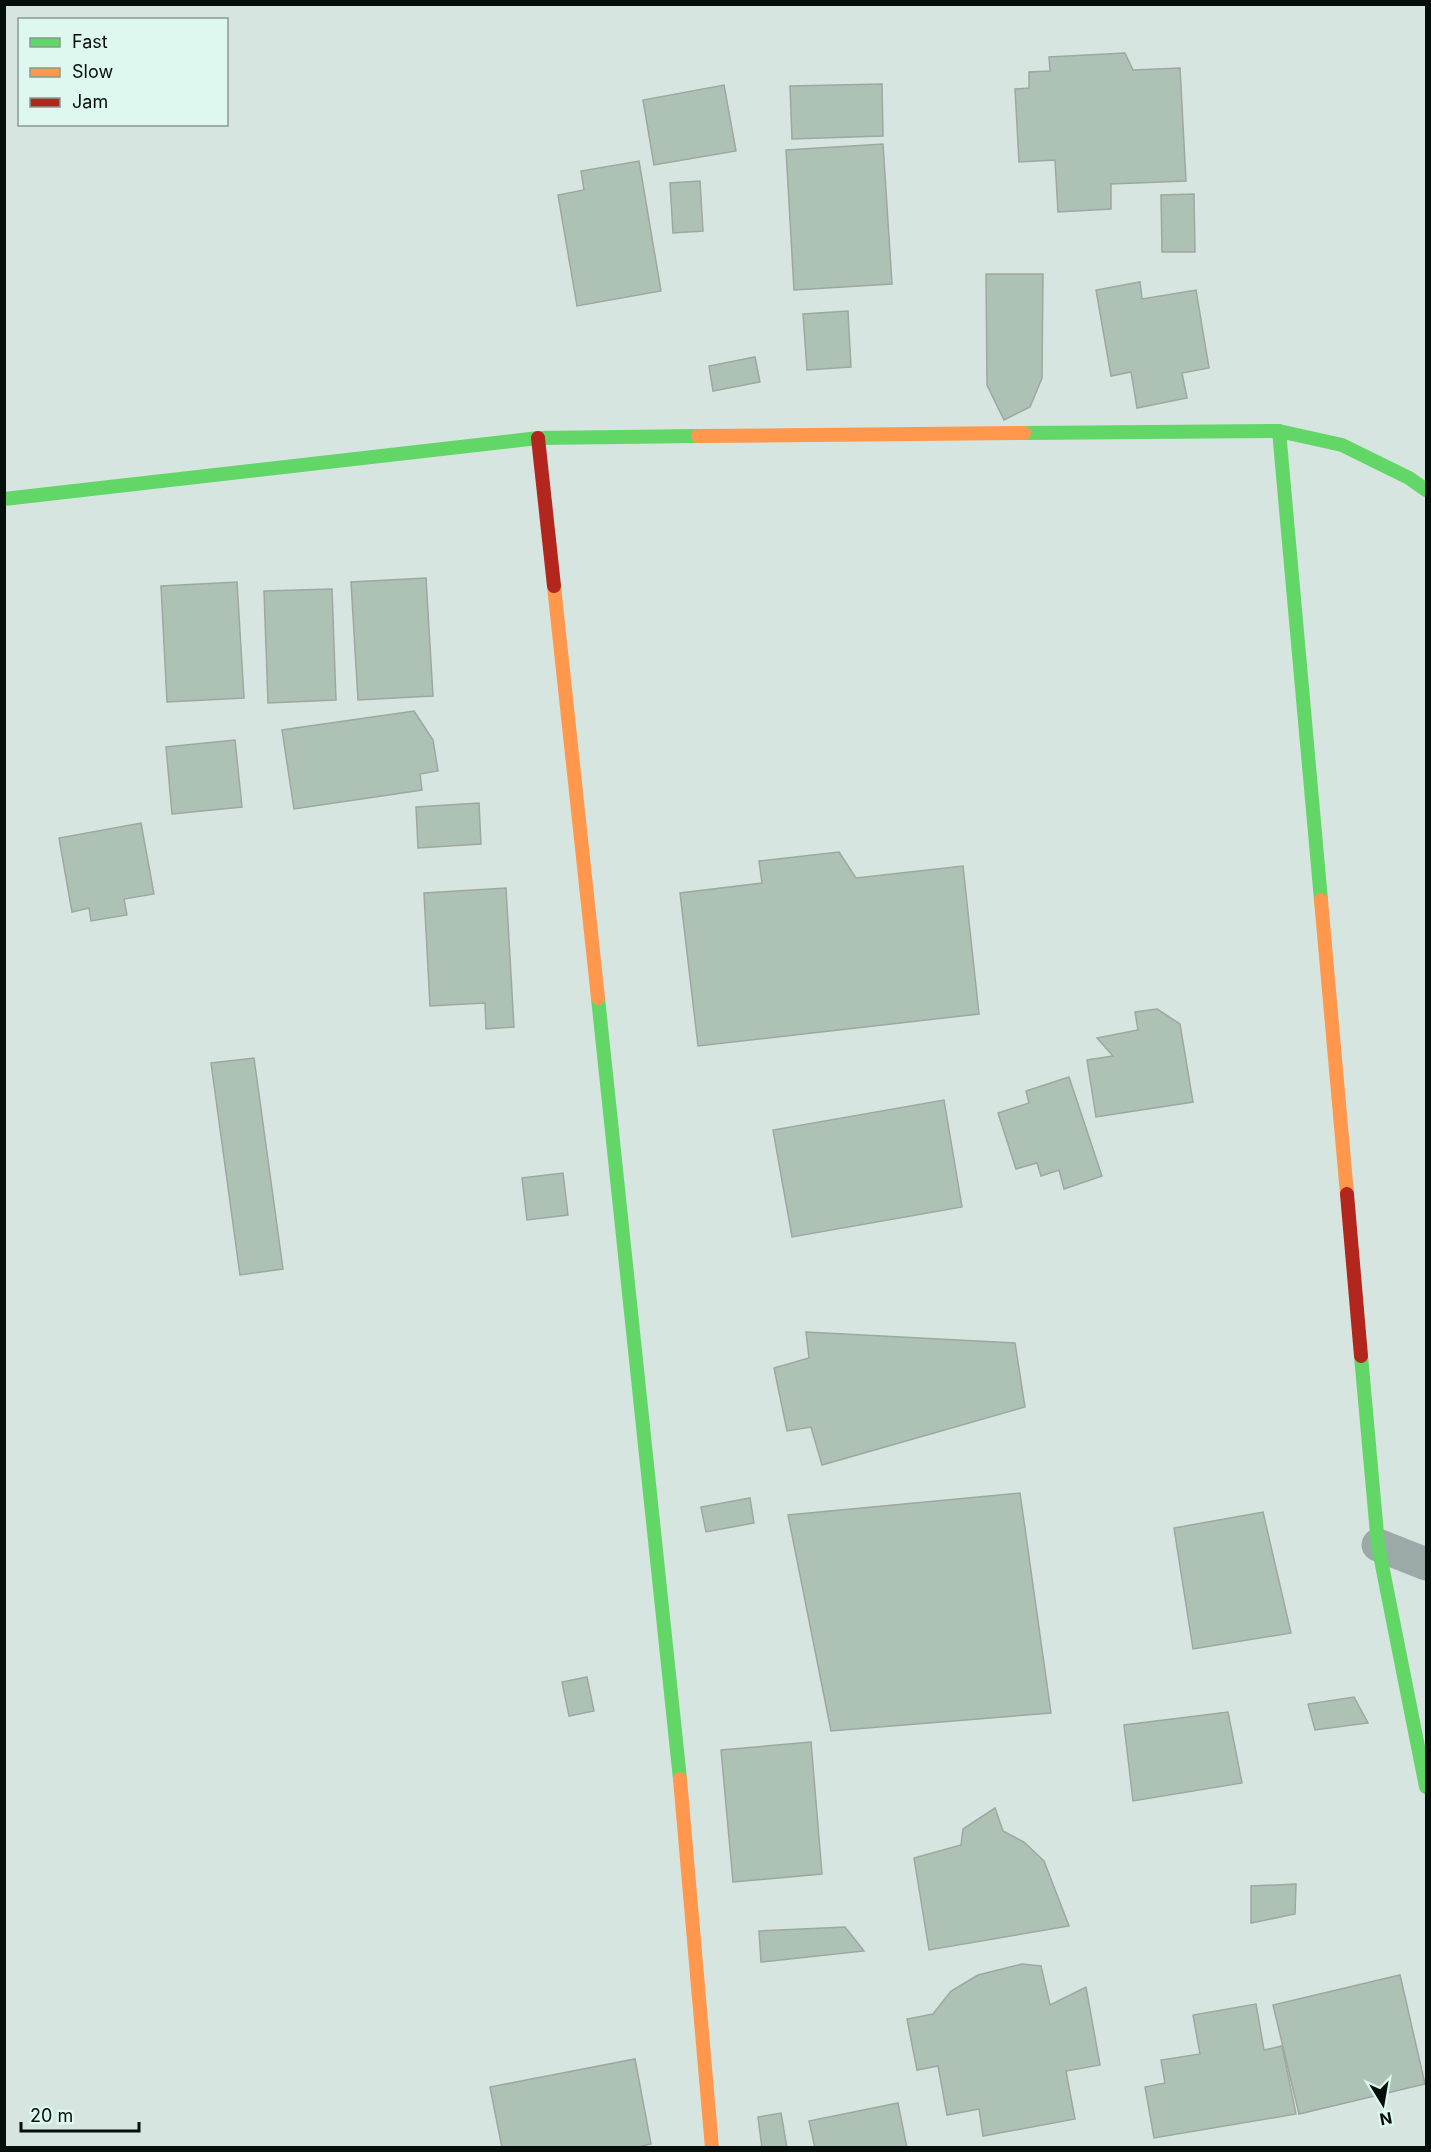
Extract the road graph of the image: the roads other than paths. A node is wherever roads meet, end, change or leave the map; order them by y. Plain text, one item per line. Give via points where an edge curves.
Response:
1 (1279, 431) junction
2 (538, 438) junction
3 (1426, 490) edge
4 (4, 499) edge
5 (1378, 1545) junction
6 (1426, 1564) edge
7 (1426, 1787) edge
8 (712, 2148) edge

1 - 2 street
1 - 3 street via 1342,445
1 - 5 street
2 - 4 street
2 - 8 street via 677,1743
5 - 6 street
5 - 7 street

